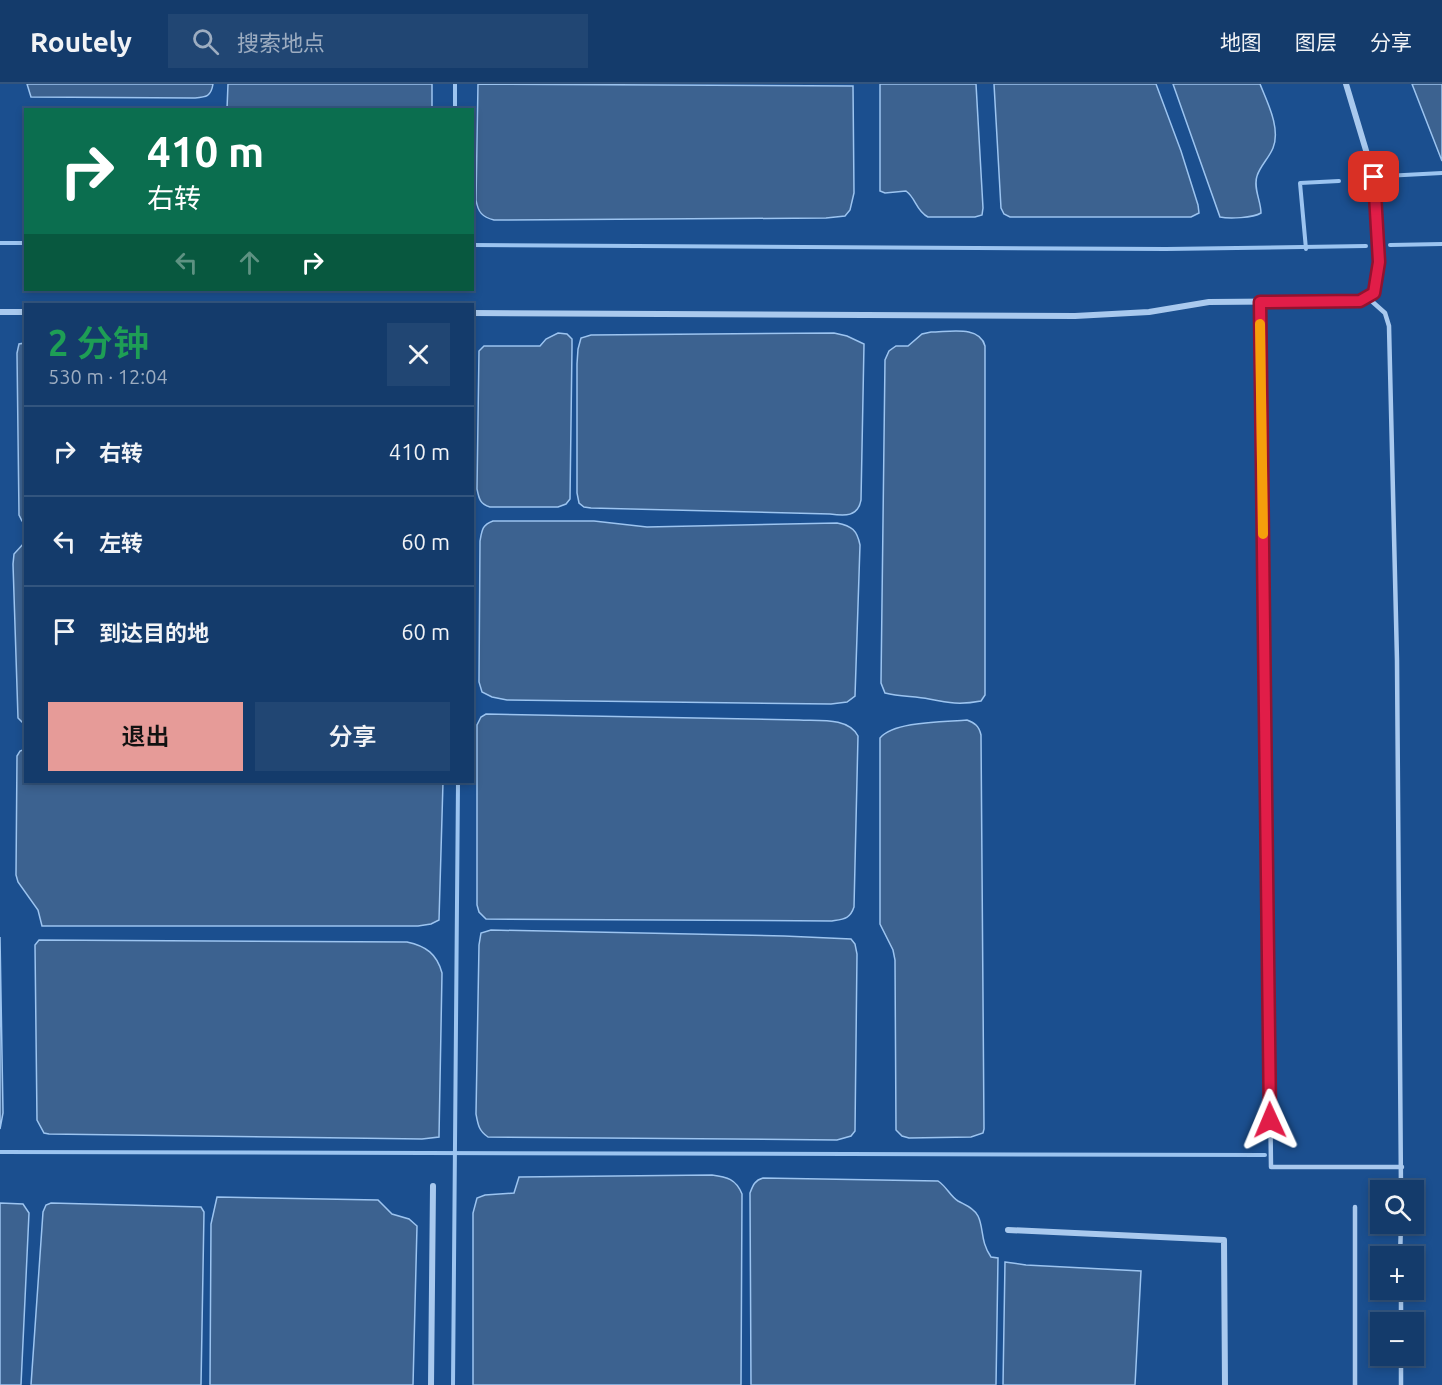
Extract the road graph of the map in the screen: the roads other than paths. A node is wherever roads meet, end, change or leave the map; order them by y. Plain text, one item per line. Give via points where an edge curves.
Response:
1 (1346, 84) edge
2 (1367, 297) junction
3 (1260, 302) junction
4 (0, 312) edge
5 (24, 312) edge
6 (474, 314) edge
7 (1402, 1167) junction
8 (1401, 1180) edge
9 (433, 1186) dead end
10 (1355, 1207) dead end
11 (1008, 1230) dead end
12 (1401, 1366) edge
13 (431, 1385) edge
14 (1225, 1385) edge
15 (1355, 1385) edge
16 (1401, 1385) edge

1 - 2 street via 1374,177 1379,262 1374,293
2 - 3 street via 1340,303
2 - 7 lane via 1385,313 1389,326 1397,648
3 - 6 street via 1209,302 1149,312 1075,316
3 - 7 lane via 1271,1167
4 - 5 street
7 - 8 lane
9 - 13 street
10 - 15 lane
11 - 14 street via 1224,1240
12 - 16 lane

